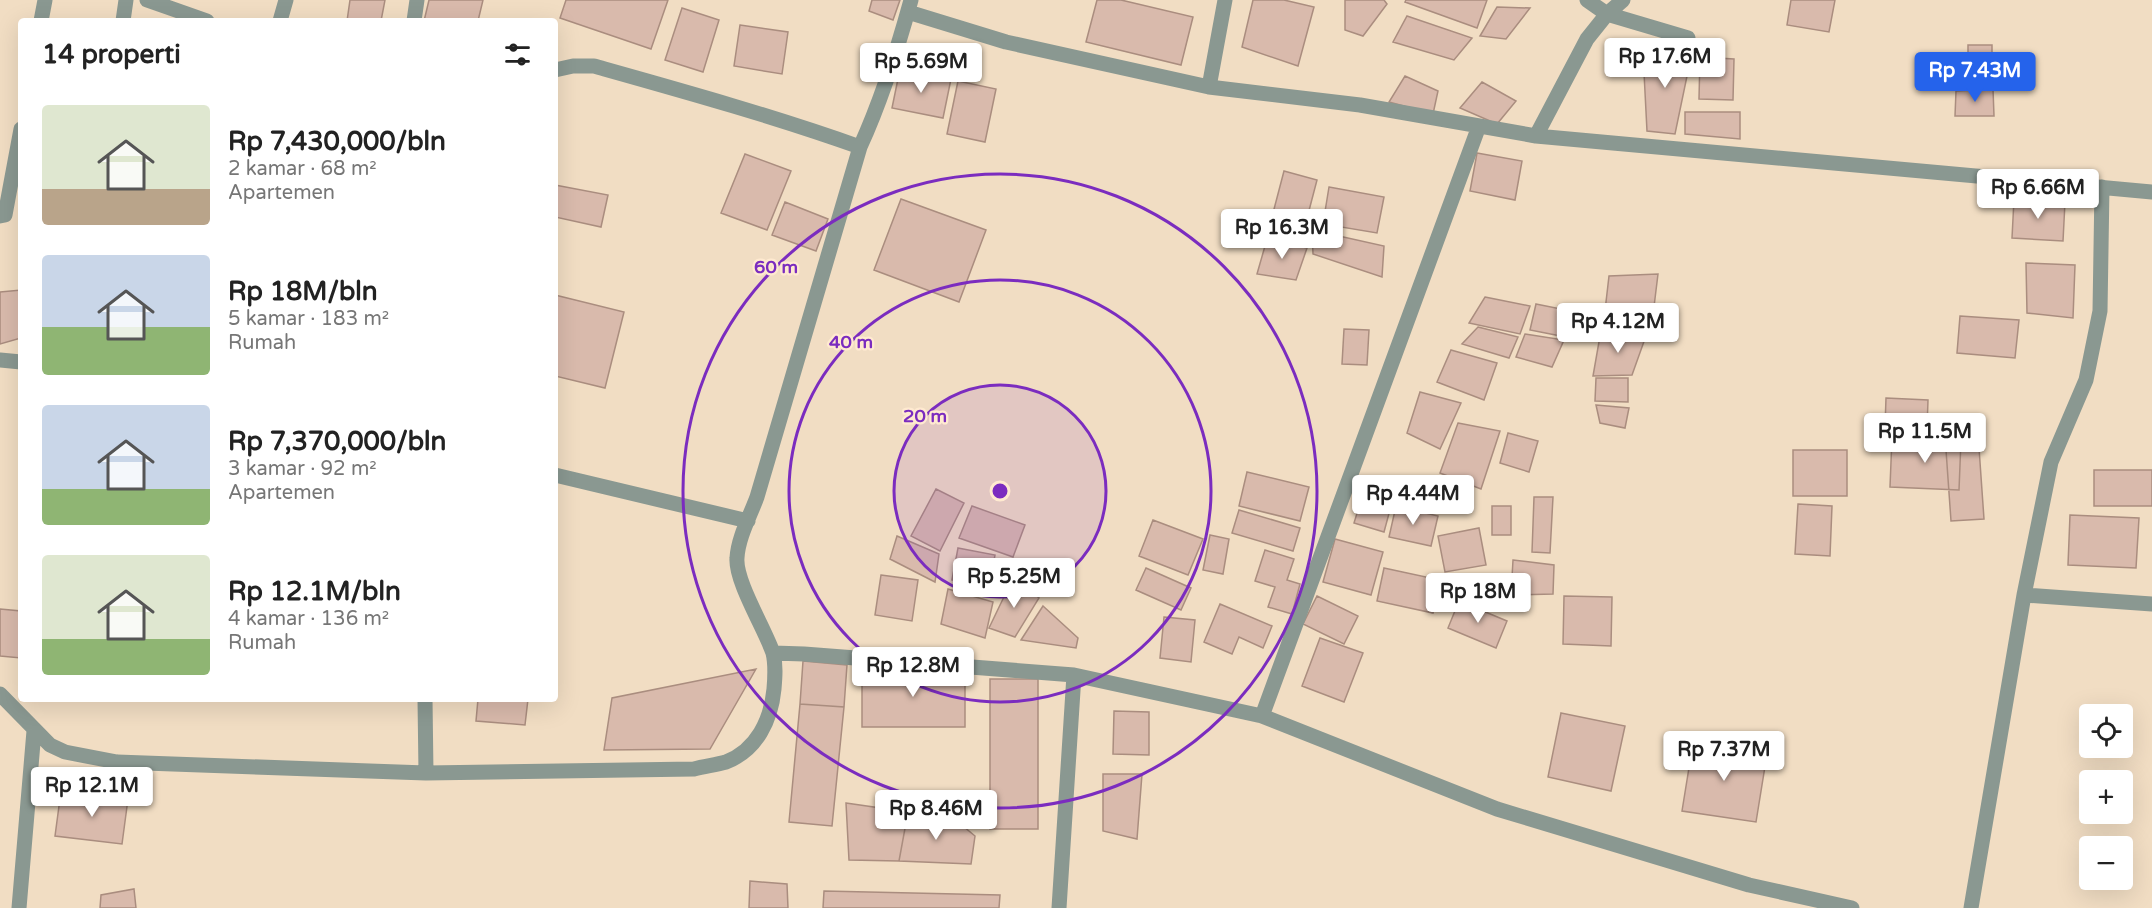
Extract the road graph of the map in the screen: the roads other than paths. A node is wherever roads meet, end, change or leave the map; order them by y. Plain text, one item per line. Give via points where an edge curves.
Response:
1 (45, 0) edge
2 (126, 0) edge
3 (147, 0) edge
4 (286, 0) edge
5 (417, 0) edge
6 (1225, 0) edge
7 (1587, 0) edge
8 (1623, 0) edge
9 (909, 6) edge
10 (1607, 14) junction
11 (42, 18) edge
12 (123, 18) edge
13 (198, 18) edge
14 (281, 18) edge
15 (414, 18) edge
16 (1688, 38) dead end
17 (558, 69) edge
18 (1209, 87) junction
19 (1479, 126) junction
20 (1536, 136) junction
21 (18, 145) edge
22 (860, 147) junction
23 (2102, 187) junction
24 (2152, 192) edge
25 (0, 216) edge
26 (0, 360) edge
27 (18, 362) edge
28 (558, 477) edge
29 (748, 521) junction
30 (2024, 595) junction
31 (2152, 604) edge
32 (773, 653) junction
33 (1074, 675) junction
34 (0, 694) edge
35 (425, 702) edge
36 (1262, 716) junction
37 (34, 730) junction
38 (426, 773) junction
39 (19, 908) edge
40 (1059, 908) edge
41 (1852, 908) edge
42 (1971, 908) edge

1 - 11 street
2 - 12 street
3 - 13 street
4 - 14 street
5 - 15 street
6 - 18 street
7 - 10 street
8 - 10 street
9 - 18 street via 1005,42
9 - 22 street via 879,105
10 - 16 street
10 - 20 street via 1587,39
17 - 22 street via 594,66
18 - 19 street via 1360,105
19 - 20 street
19 - 36 street
20 - 23 street
21 - 25 street via 5,215
22 - 29 street
23 - 24 street
23 - 30 street via 2100,311 2086,380 2051,462
26 - 27 street
28 - 29 street
29 - 32 street via 736,559
30 - 31 street
30 - 42 street
32 - 33 street
32 - 38 street via 772,707 761,734 726,762 694,768
33 - 36 street
33 - 40 street
34 - 37 street
35 - 38 street
36 - 41 street via 1497,809 1749,885
37 - 38 street via 65,752 117,762
37 - 39 street

